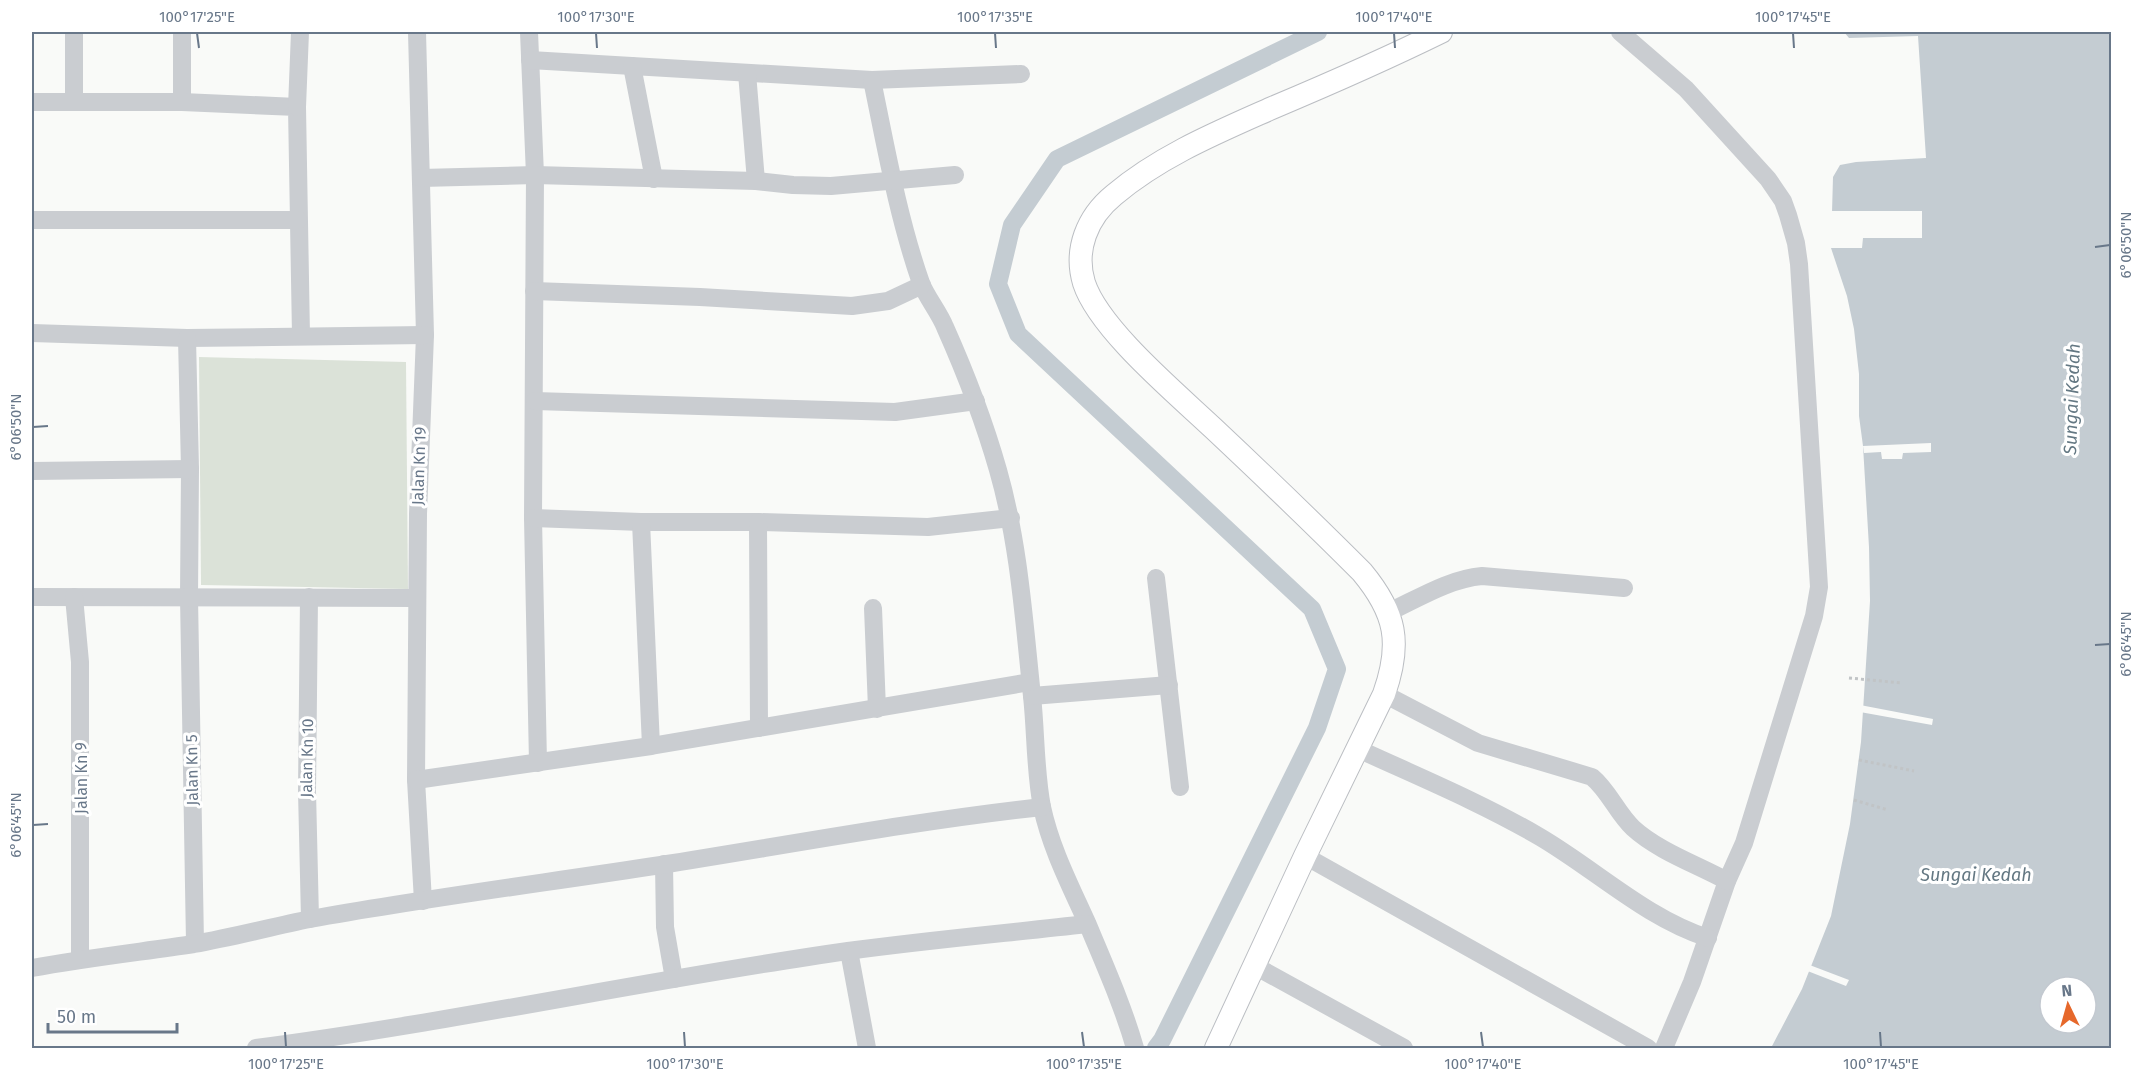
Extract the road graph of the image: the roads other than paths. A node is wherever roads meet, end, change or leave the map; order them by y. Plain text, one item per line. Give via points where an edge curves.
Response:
1 (74, 32) edge
2 (182, 32) edge
3 (300, 32) edge
4 (417, 32) edge
5 (529, 32) edge
6 (1441, 32) edge
7 (1620, 32) edge
8 (530, 60) junction
9 (632, 66) junction
10 (747, 73) junction
11 (1021, 74) dead end
12 (872, 80) junction
13 (74, 101) junction
14 (32, 102) edge
15 (182, 102) junction
16 (297, 107) junction
17 (535, 175) junction
18 (955, 175) dead end
19 (421, 178) junction
20 (654, 179) junction
21 (756, 181) junction
22 (893, 182) junction
23 (32, 220) edge
24 (298, 220) junction
25 (922, 285) junction
26 (534, 291) junction
27 (32, 333) edge
28 (424, 335) junction
29 (302, 336) junction
30 (187, 338) junction
31 (535, 401) junction
32 (976, 401) junction
33 (190, 469) junction
34 (32, 471) edge
35 (533, 518) junction
36 (1011, 518) junction
37 (641, 522) junction
38 (758, 522) junction
39 (1156, 578) dead end
40 (1624, 588) dead end
41 (32, 597) edge
42 (74, 597) junction
43 (189, 597) junction
44 (309, 597) junction
45 (417, 598) junction
46 (873, 608) dead end
47 (1389, 612) junction
48 (1169, 685) junction
49 (1031, 689) junction
50 (1384, 694) junction
51 (877, 709) junction
52 (759, 728) junction
53 (651, 746) junction
54 (1358, 749) junction
55 (538, 764) junction
56 (416, 780) junction
57 (1180, 787) dead end
58 (1042, 807) junction
59 (1305, 856) junction
60 (664, 864) junction
61 (1727, 881) junction
62 (423, 901) junction
63 (310, 919) junction
64 (1088, 924) junction
65 (1708, 938) junction
66 (195, 944) junction
67 (849, 951) junction
68 (80, 959) junction
69 (1255, 966) junction
70 (32, 968) edge
71 (674, 979) junction
72 (256, 1048) edge
73 (867, 1048) edge
74 (1135, 1048) edge
75 (1216, 1048) edge
76 (1404, 1048) edge
77 (1648, 1048) edge
78 (1664, 1048) edge

1 - 13 street
2 - 15 street
3 - 16 street
4 - 19 street, Jalan Kn 19
5 - 8 street
6 - 47 main road via 1169,158 1113,195 1086,233 1080,253 1091,300 1122,339 1362,572 1380,593
7 - 61 street via 1686,89 1768,179 1783,201 1799,264 1818,596 1744,843
8 - 9 street
8 - 17 street
9 - 10 street
9 - 20 street
10 - 12 street
10 - 21 street
11 - 12 street
12 - 22 street
13 - 14 street
13 - 15 street
15 - 16 street
16 - 24 street
17 - 19 street
17 - 20 street
17 - 26 street
18 - 22 street
19 - 28 street, Jalan Kn 19
20 - 21 street
21 - 22 street via 831,186
22 - 25 street
23 - 24 street
24 - 29 street
25 - 26 street via 888,300 852,306
25 - 32 street via 943,321
26 - 31 street
27 - 30 street
28 - 29 street
28 - 45 street, Jalan Kn 19
29 - 30 street
30 - 33 street, Jalan Kn 5
31 - 32 street via 895,412
31 - 35 street
32 - 36 street
33 - 34 street
33 - 43 street, Jalan Kn 5
35 - 37 street
35 - 55 street
36 - 38 street via 928,527
36 - 49 street
37 - 38 street
37 - 53 street
38 - 52 street
39 - 48 street
40 - 47 street via 1482,576 1452,583
41 - 42 street
42 - 43 street
42 - 68 street, Jalan Kn 9 via 80,662
43 - 44 street
43 - 66 street, Jalan Kn 5
44 - 45 street
44 - 63 street, Jalan Kn 10
45 - 56 street, Jalan Kn 19
46 - 51 street
47 - 50 main road via 1395,641
48 - 49 street
48 - 57 street
49 - 51 street
49 - 58 street
50 - 54 main road
50 - 61 street via 1478,743 1592,777 1633,828 1657,845
51 - 52 street
52 - 53 street
53 - 55 street
54 - 59 main road
54 - 65 street via 1539,837 1677,927
55 - 56 street
56 - 62 street, Jalan Kn 19
58 - 60 street
58 - 64 street via 1073,895
59 - 69 main road
59 - 77 street
60 - 62 street
60 - 71 street via 665,927
61 - 65 street
62 - 63 street
63 - 66 street
64 - 67 street
64 - 74 street
65 - 78 street
66 - 68 street
67 - 71 street
67 - 73 street
68 - 70 street
69 - 75 main road
69 - 76 street
71 - 72 street

